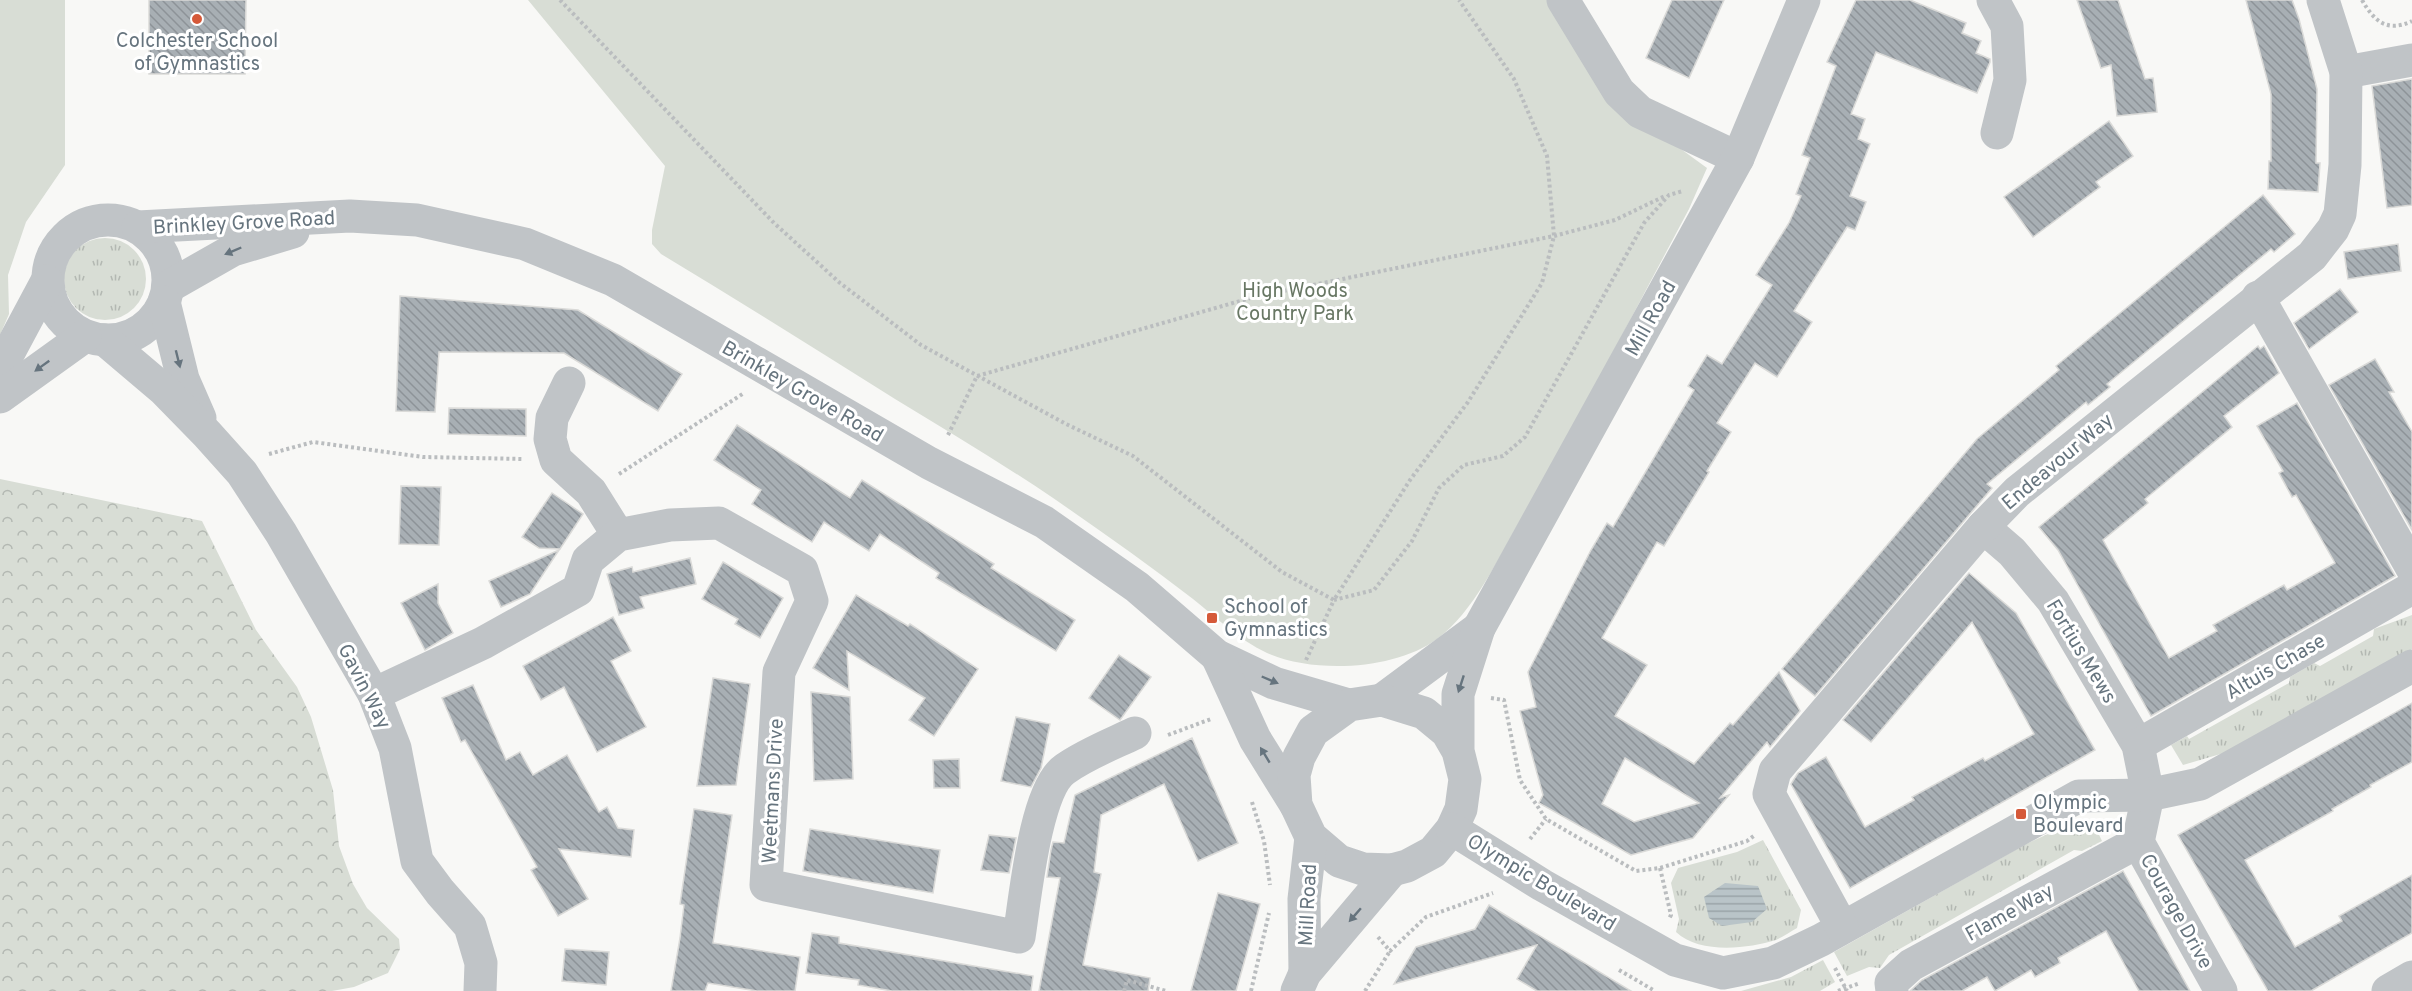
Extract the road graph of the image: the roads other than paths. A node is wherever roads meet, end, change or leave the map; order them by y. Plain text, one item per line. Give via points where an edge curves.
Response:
1 (1563, 0) edge
2 (1804, 0) edge
3 (1993, 0) edge
4 (2333, 3) edge
5 (2412, 60) edge
6 (2346, 72) junction
7 (1997, 133) dead end
8 (1738, 158) junction
9 (350, 216) junction
10 (138, 227) junction
11 (47, 281) junction
12 (166, 294) junction
13 (2258, 297) junction
14 (95, 338) junction
15 (0, 369) edge
16 (569, 382) dead end
17 (0, 397) edge
18 (207, 434) junction
19 (1983, 527) junction
20 (618, 536) junction
21 (2412, 568) edge
22 (2412, 588) edge
23 (1479, 628) junction
24 (1217, 656) junction
25 (2412, 666) edge
26 (374, 694) junction
27 (1382, 700) junction
28 (1349, 705) junction
29 (1135, 733) road end
30 (2138, 745) junction
31 (1458, 751) junction
32 (2148, 795) junction
33 (1296, 805) junction
34 (1452, 829) junction
35 (1311, 837) junction
36 (2138, 842) junction
37 (1392, 870) junction
38 (1832, 934) junction
39 (2412, 977) edge
40 (1301, 982) edge
41 (1719, 982) edge
42 (480, 991) edge
43 (1892, 991) edge
44 (2221, 991) edge
45 (2388, 991) edge

1 - 8 street via 1619,92 1640,112
2 - 8 street, Mill Road
3 - 7 street via 2007,26 2010,80
4 - 6 street, Endeavour Way
5 - 6 street
6 - 13 street, Endeavour Way via 2340,214 2312,256
8 - 23 street, Mill Road
9 - 10 street, Brinkley Grove Road
9 -> 12 street, Brinkley Grove Road via 233,250
9 - 24 street, Brinkley Grove Road via 417,220 525,244 613,280 929,463 1044,522 1137,587
10 - 11 street via 109,219 88,222 70,232 50,261
10 - 12 street via 154,240 164,259
11 - 14 street via 54,308 67,325
11 - 15 street
12 - 14 street via 153,320 144,328 126,338
12 -> 18 street, Gavin Way via 183,379
13 - 19 street, Endeavour Way via 2017,492
13 - 21 street
14 -> 17 street
14 - 18 street, Gavin Way via 164,390
16 - 20 street via 552,417 553,449 591,492
18 - 26 street, Gavin Way via 242,473 281,532
19 - 30 street, Fortius Mews via 2012,552 2053,601
19 - 38 street, Endeavour Way via 1775,771 1769,794
20 - 26 street, Weetmans Drive via 588,560 578,590 483,643
20 - 29 street, Weetmans Drive via 670,525 719,523 802,570 812,601 779,672 766,885 1019,936 1043,802 1063,770
22 - 30 street, Altuis Chase
23 - 27 street, Mill Road
23 -> 31 street, Mill Road via 1458,694
24 -> 28 street, Brinkley Grove Road via 1274,683
33 -> 24 street, Brinkley Grove Road via 1255,739
25 - 32 street, Olympic Boulevard via 2200,784
26 - 42 street, Gavin Way via 395,748 417,861 470,926 481,963
27 - 28 street, Mill Road
27 - 31 street, Mill Road via 1424,713 1447,732
28 - 33 street, Mill Road via 1314,731 1299,757 1294,776
30 - 32 street, Fortius Mews
31 - 34 street, Mill Road via 1465,779 1461,809
32 - 36 street, Courage Drive
32 - 38 street, Olympic Boulevard via 2079,796
33 - 35 street, Mill Road
34 - 37 street, Mill Road via 1433,852
34 - 41 street, Olympic Boulevard via 1542,885
35 - 37 street, Mill Road via 1339,861 1363,869
35 - 40 street, Mill Road
36 - 43 street, Flame Way via 1911,965 1891,983
36 - 44 street, Courage Drive
37 -> 40 street, Mill Road
38 - 41 street, Olympic Boulevard via 1773,963
39 - 45 street

